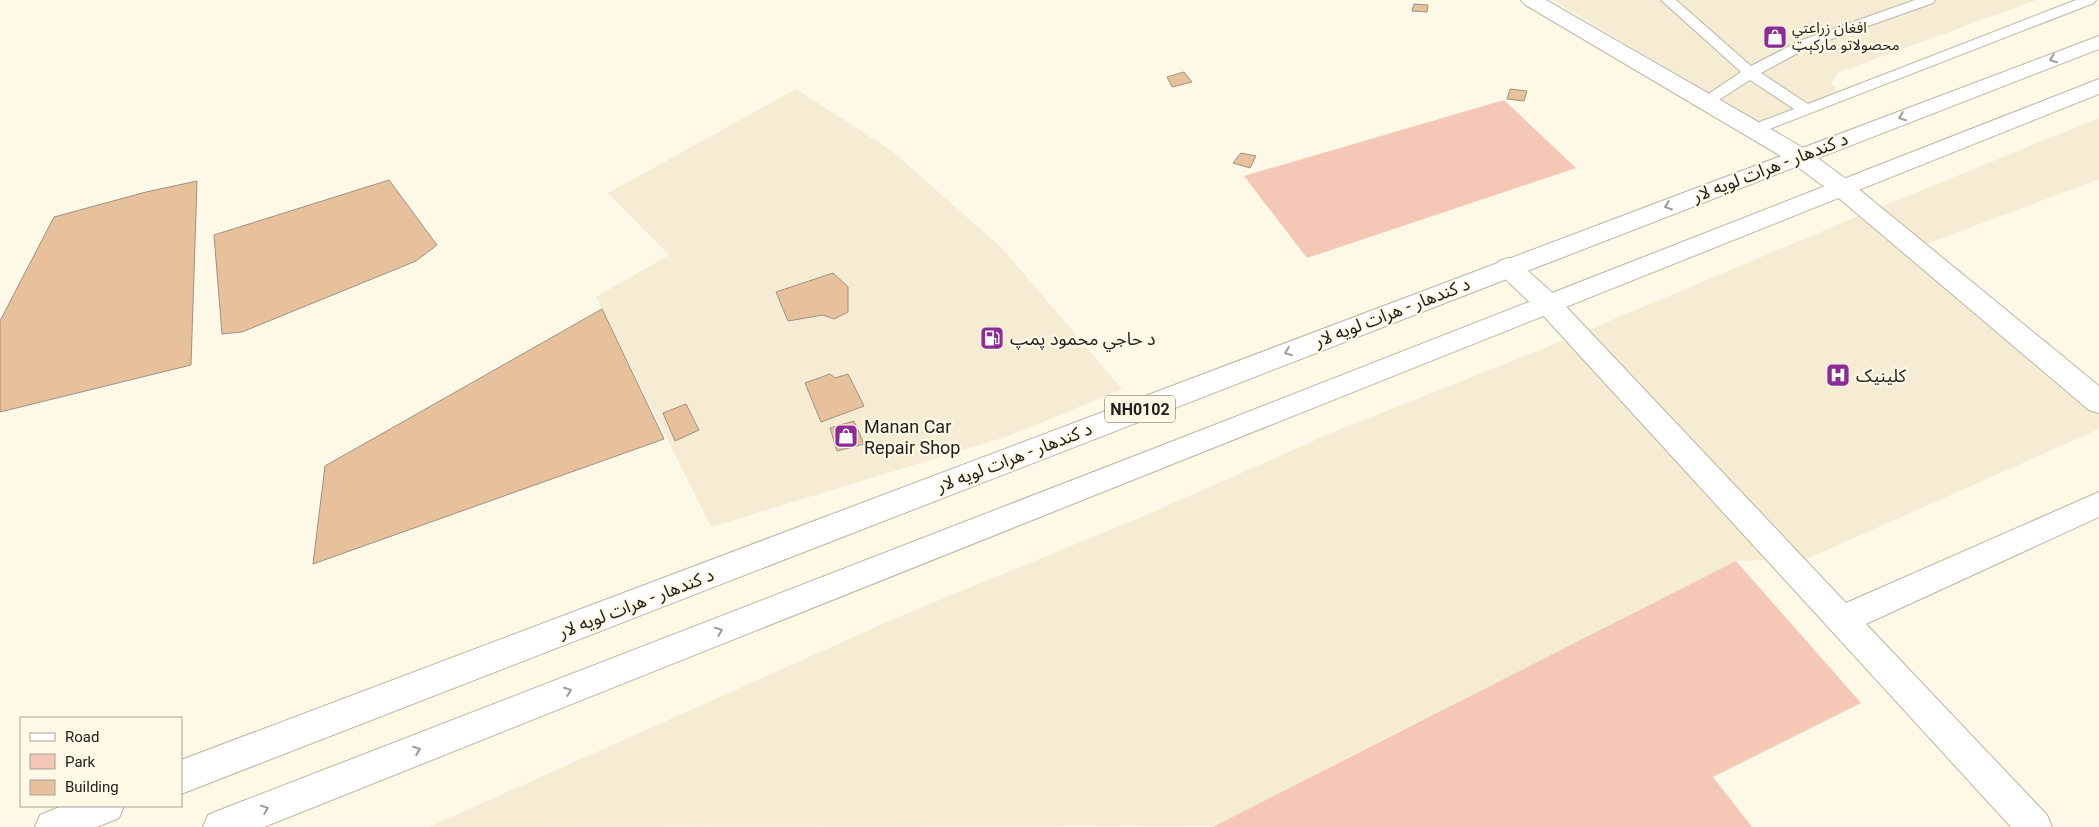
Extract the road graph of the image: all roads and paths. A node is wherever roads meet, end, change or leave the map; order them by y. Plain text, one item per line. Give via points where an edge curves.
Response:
1 (1531, 0) edge
2 (1668, 0) edge
3 (1928, 0) edge
4 (2089, 0) edge
5 (2099, 42) edge
6 (1750, 73) junction
7 (2099, 86) edge
8 (1706, 102) junction
9 (1807, 110) junction
10 (1754, 130) junction
11 (1799, 156) junction
12 (1842, 188) junction
13 (1508, 268) junction
14 (1548, 304) junction
15 (2099, 402) edge
16 (2099, 504) edge
17 (1841, 620) junction
18 (182, 777) edge
19 (104, 807) edge
20 (52, 827) edge
21 (220, 827) edge
22 (2035, 827) edge

1 - 8 main road
2 - 6 lane
3 - 6 lane via 1804,44
4 - 9 lane
5 -> 11 main road, د کندهار - هرات لويه لار / NH0102
6 - 8 lane
6 - 9 lane
7 - 12 main road
8 - 10 main road
9 - 10 lane
10 - 11 main road
11 - 12 main road
11 -> 13 main road, د کندهار - هرات لويه لار / NH0102
12 - 14 main road
12 - 15 main road
13 - 14 main road
13 -> 18 main road, د کندهار - هرات لويه لار / NH0102
14 - 17 main road
21 -> 14 main road
16 - 17 main road
17 - 22 main road
19 - 20 main road

